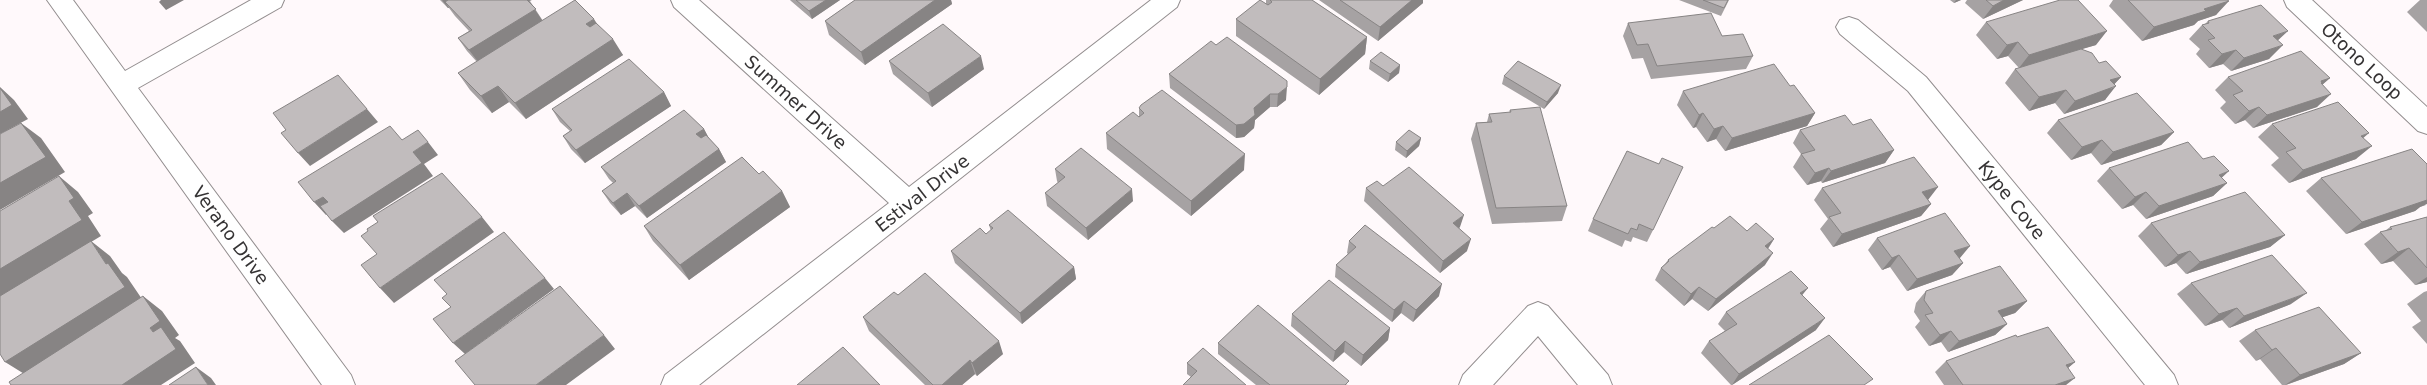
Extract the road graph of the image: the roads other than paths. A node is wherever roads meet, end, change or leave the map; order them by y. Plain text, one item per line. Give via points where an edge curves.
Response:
1 (59, 0) edge
2 (272, 0) edge
3 (684, 0) edge
4 (1168, 0) edge
5 (2296, 0) edge
6 (1849, 27) dead end
7 (122, 85) junction
8 (2427, 123) edge
9 (909, 204) junction
10 (340, 385) edge
11 (676, 385) edge
12 (1474, 385) edge
13 (1597, 385) edge
14 (2163, 385) edge

1 - 7 street, Verano Drive
2 - 7 street
3 - 9 street, Summer Drive
4 - 9 street, Estival Drive
5 - 8 street, Otono Loop
6 - 14 street, Kype Cove via 1917,84
7 - 10 street, Verano Drive
9 - 11 street, Estival Drive
12 - 13 street via 1538,315

